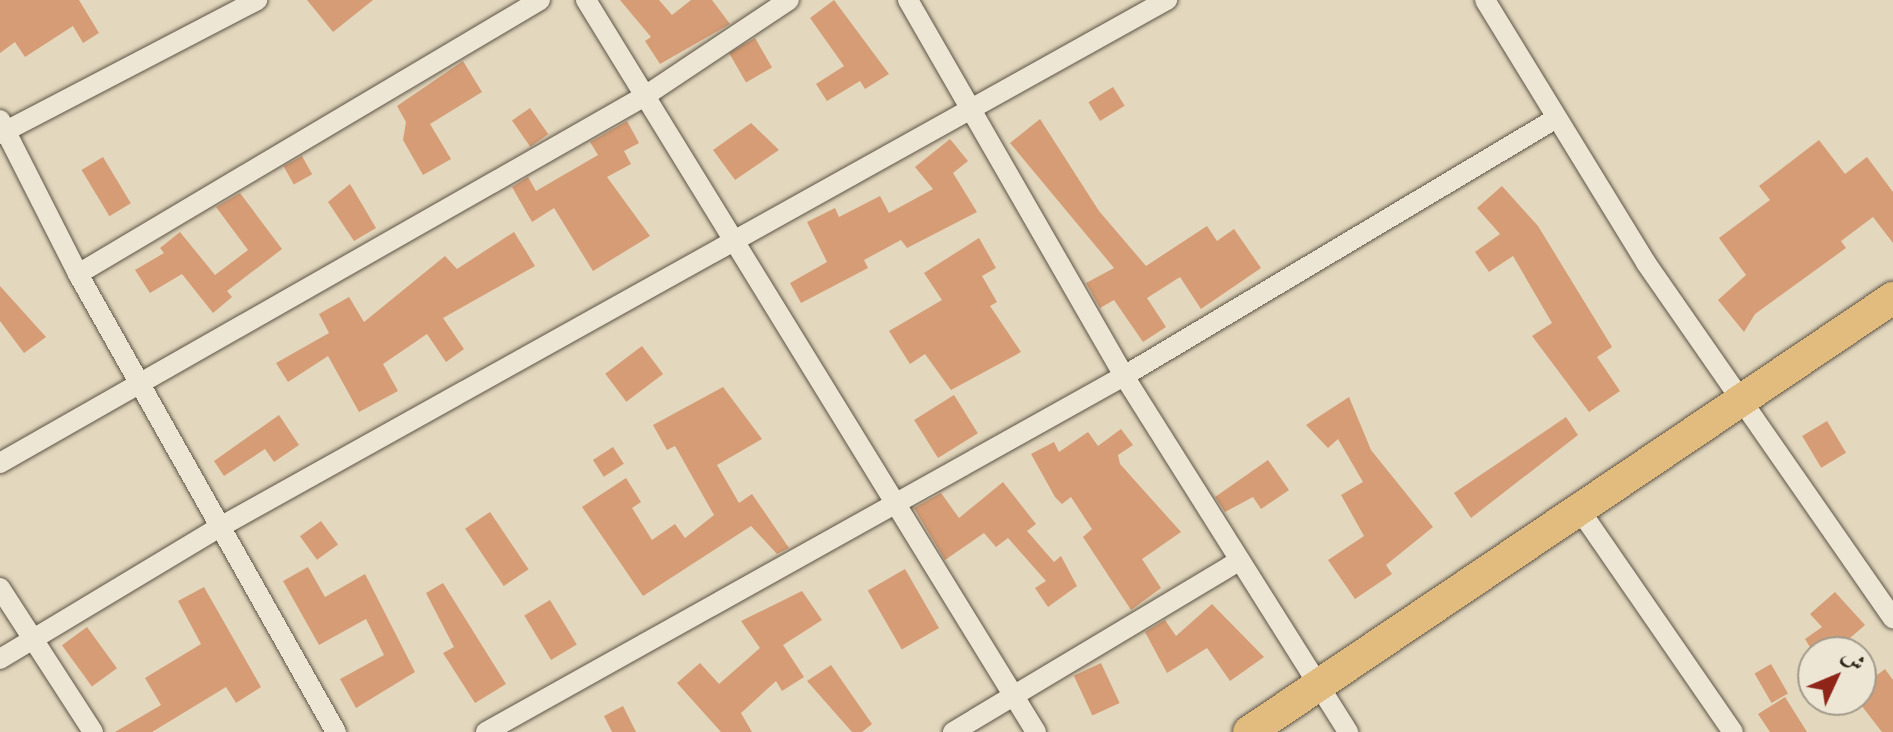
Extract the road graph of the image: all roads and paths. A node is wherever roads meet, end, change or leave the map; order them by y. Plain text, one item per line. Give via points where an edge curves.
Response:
1 (257, 0) edge
2 (540, 0) edge
3 (586, 0) edge
4 (789, 0) edge
5 (908, 0) edge
6 (1167, 0) edge
7 (1485, 0) edge
8 (645, 96) junction
9 (974, 112) junction
10 (1555, 119) junction
11 (2, 128) edge
12 (737, 244) junction
13 (78, 274) junction
14 (1893, 298) edge
15 (1124, 376) junction
16 (141, 383) junction
17 (1738, 401) junction
18 (0, 463) edge
19 (898, 499) junction
20 (1579, 509) junction
21 (220, 527) junction
22 (1237, 562) junction
23 (0, 588) edge
24 (1893, 619) edge
25 (34, 637) junction
26 (0, 659) edge
27 (1318, 688) junction
28 (1012, 694) junction
29 (93, 732) edge
30 (336, 732) edge
31 (486, 732) edge
32 (953, 732) edge
33 (1036, 732) edge
34 (1249, 732) edge
35 (1348, 732) edge
36 (1733, 732) edge

1 - 11 street
2 - 13 street
3 - 8 street
4 - 8 street
5 - 9 street
6 - 9 street
7 - 10 street
8 - 12 street
8 - 16 street
9 - 12 street
9 - 15 street
10 - 15 street
10 - 17 street
11 - 13 street
12 - 19 street
12 - 21 street
13 - 16 street
14 - 17 main road
15 - 19 street
15 - 22 street
16 - 18 street
16 - 21 street
17 - 20 main road
17 - 24 street
19 - 28 street
19 - 31 street
20 - 27 main road
20 - 36 street
21 - 25 street
21 - 30 street
22 - 27 street
22 - 28 street
23 - 25 street
25 - 26 street
25 - 29 street
27 - 34 main road
27 - 35 street
28 - 32 street
28 - 33 street

